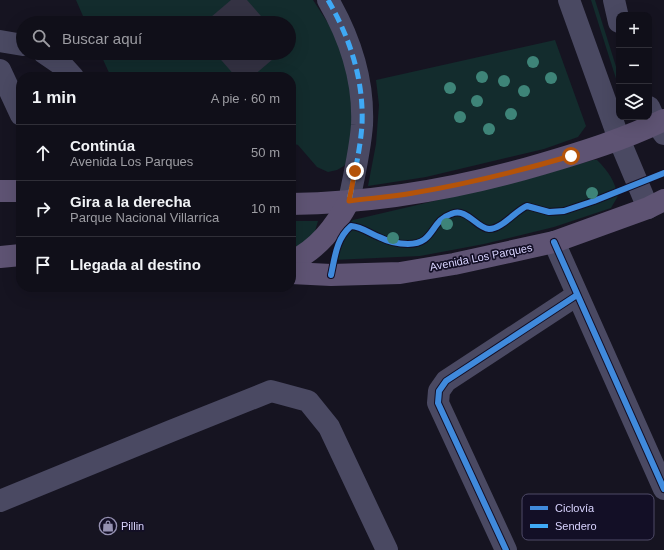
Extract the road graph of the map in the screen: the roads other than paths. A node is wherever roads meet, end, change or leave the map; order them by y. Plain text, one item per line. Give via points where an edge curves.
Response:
1 (328, 0) edge
2 (569, 0) edge
3 (614, 0) edge
4 (617, 12) edge
5 (0, 41) edge
6 (16, 44) edge
7 (54, 60) edge
8 (0, 70) edge
9 (68, 72) edge
10 (16, 104) edge
11 (658, 121) edge
12 (619, 139) junction
13 (0, 191) edge
14 (16, 191) edge
15 (349, 201) junction
16 (296, 204) edge
17 (656, 204) edge
18 (554, 242) junction
19 (16, 255) edge
20 (0, 257) edge
21 (296, 260) edge
22 (296, 273) edge
23 (577, 295) junction
24 (664, 489) edge
25 (0, 501) edge
26 (386, 550) edge
27 (506, 550) edge

1 - 15 street via 350,46 361,98 362,125
2 - 12 street
3 - 4 street
5 - 6 street
7 - 9 street
8 - 10 street
11 - 12 main road
12 - 15 main road via 571,156 473,182 412,194
12 - 17 street
13 - 14 main road
15 - 16 main road
15 - 21 main road via 327,235 314,248
17 - 18 main road, Avenida Los Parques
18 - 22 main road, Avenida Los Parques via 400,273
18 - 23 street
19 - 20 main road
23 - 24 street
23 - 27 street via 446,381 439,391 438,403
25 - 26 street via 171,430 271,392 308,401 329,427

